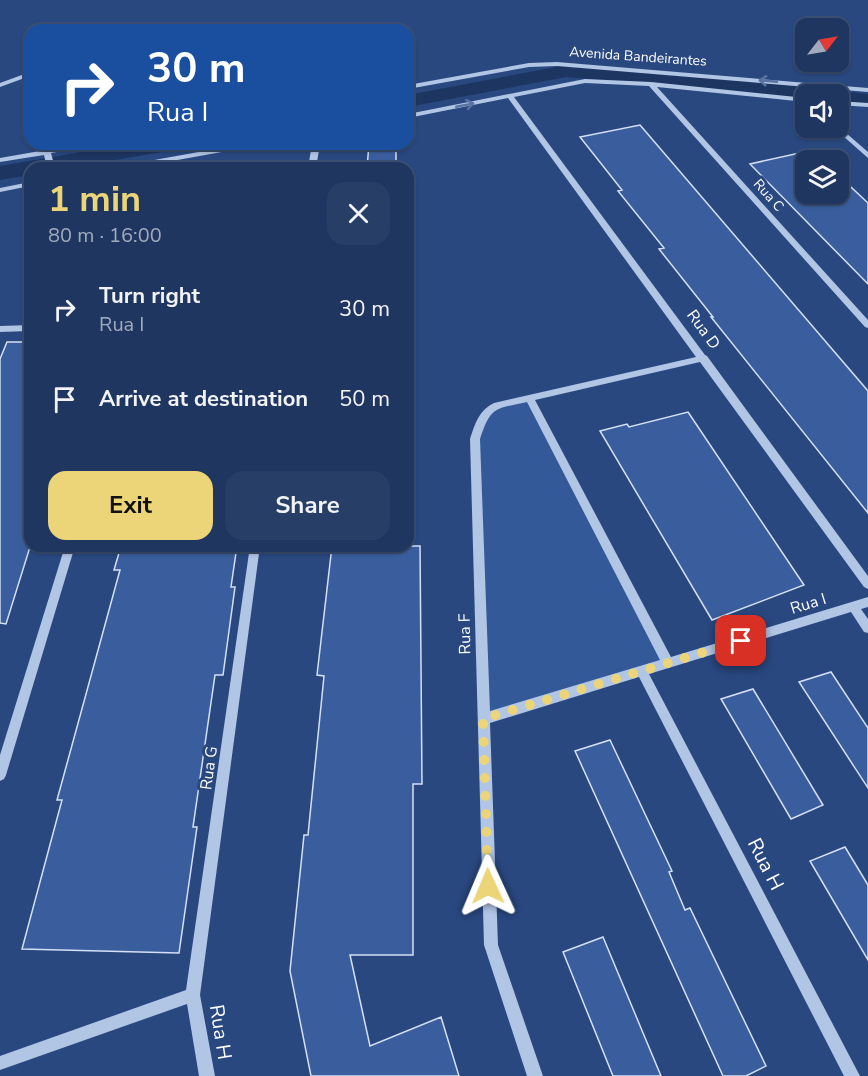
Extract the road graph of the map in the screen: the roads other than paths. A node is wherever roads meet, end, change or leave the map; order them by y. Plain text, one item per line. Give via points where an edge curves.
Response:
1 (691, 74) junction
2 (24, 76) edge
3 (651, 84) junction
4 (0, 86) edge
5 (414, 86) edge
6 (690, 88) junction
7 (868, 90) edge
8 (510, 96) junction
9 (795, 99) edge
10 (849, 104) edge
11 (868, 105) edge
12 (414, 115) edge
13 (848, 138) edge
14 (58, 150) edge
15 (222, 150) edge
16 (47, 152) junction
17 (868, 156) edge
18 (0, 160) edge
19 (50, 162) edge
20 (154, 162) edge
21 (24, 185) edge
22 (0, 190) edge
23 (868, 325) edge
24 (24, 328) edge
25 (0, 329) edge
26 (705, 358) junction
27 (529, 397) junction
28 (68, 552) edge
29 (254, 552) edge
30 (868, 584) edge
31 (868, 602) edge
32 (853, 606) junction
33 (868, 628) edge
34 (668, 663) junction
35 (642, 671) junction
36 (483, 719) junction
37 (0, 775) edge
38 (193, 995) junction
39 (0, 1063) edge
40 (207, 1076) edge
41 (535, 1076) edge
42 (852, 1076) edge

1 - 5 street, Avenida Bandeirantes via 529,65
1 - 6 street
7 -> 1 street, Avenida Bandeirantes
2 - 4 street
3 - 6 street, Avenida Bandeirantes
3 - 8 street, Avenida Bandeirantes via 585,81
3 - 23 street, Rua C
6 - 9 street, Avenida Bandeirantes
12 -> 8 street, Avenida Bandeirantes
8 - 26 street, Rua D
10 - 11 street
13 - 17 street
14 - 16 street
15 - 20 street
16 - 18 street
16 - 19 street
21 - 22 street
24 - 25 street
26 - 27 street, Rua F
26 - 30 street, Rua D
27 - 34 street
27 - 36 street, Rua F via 494,406 482,418 476,439
28 - 37 street
29 - 38 street, Rua G
31 - 32 street, Rua I
32 - 33 street
32 - 34 street, Rua I
34 - 35 street, Rua I
35 - 36 street, Rua I
35 - 42 street, Rua H
36 - 41 street, Rua F via 491,945
38 - 39 street
38 - 40 street, Rua H

